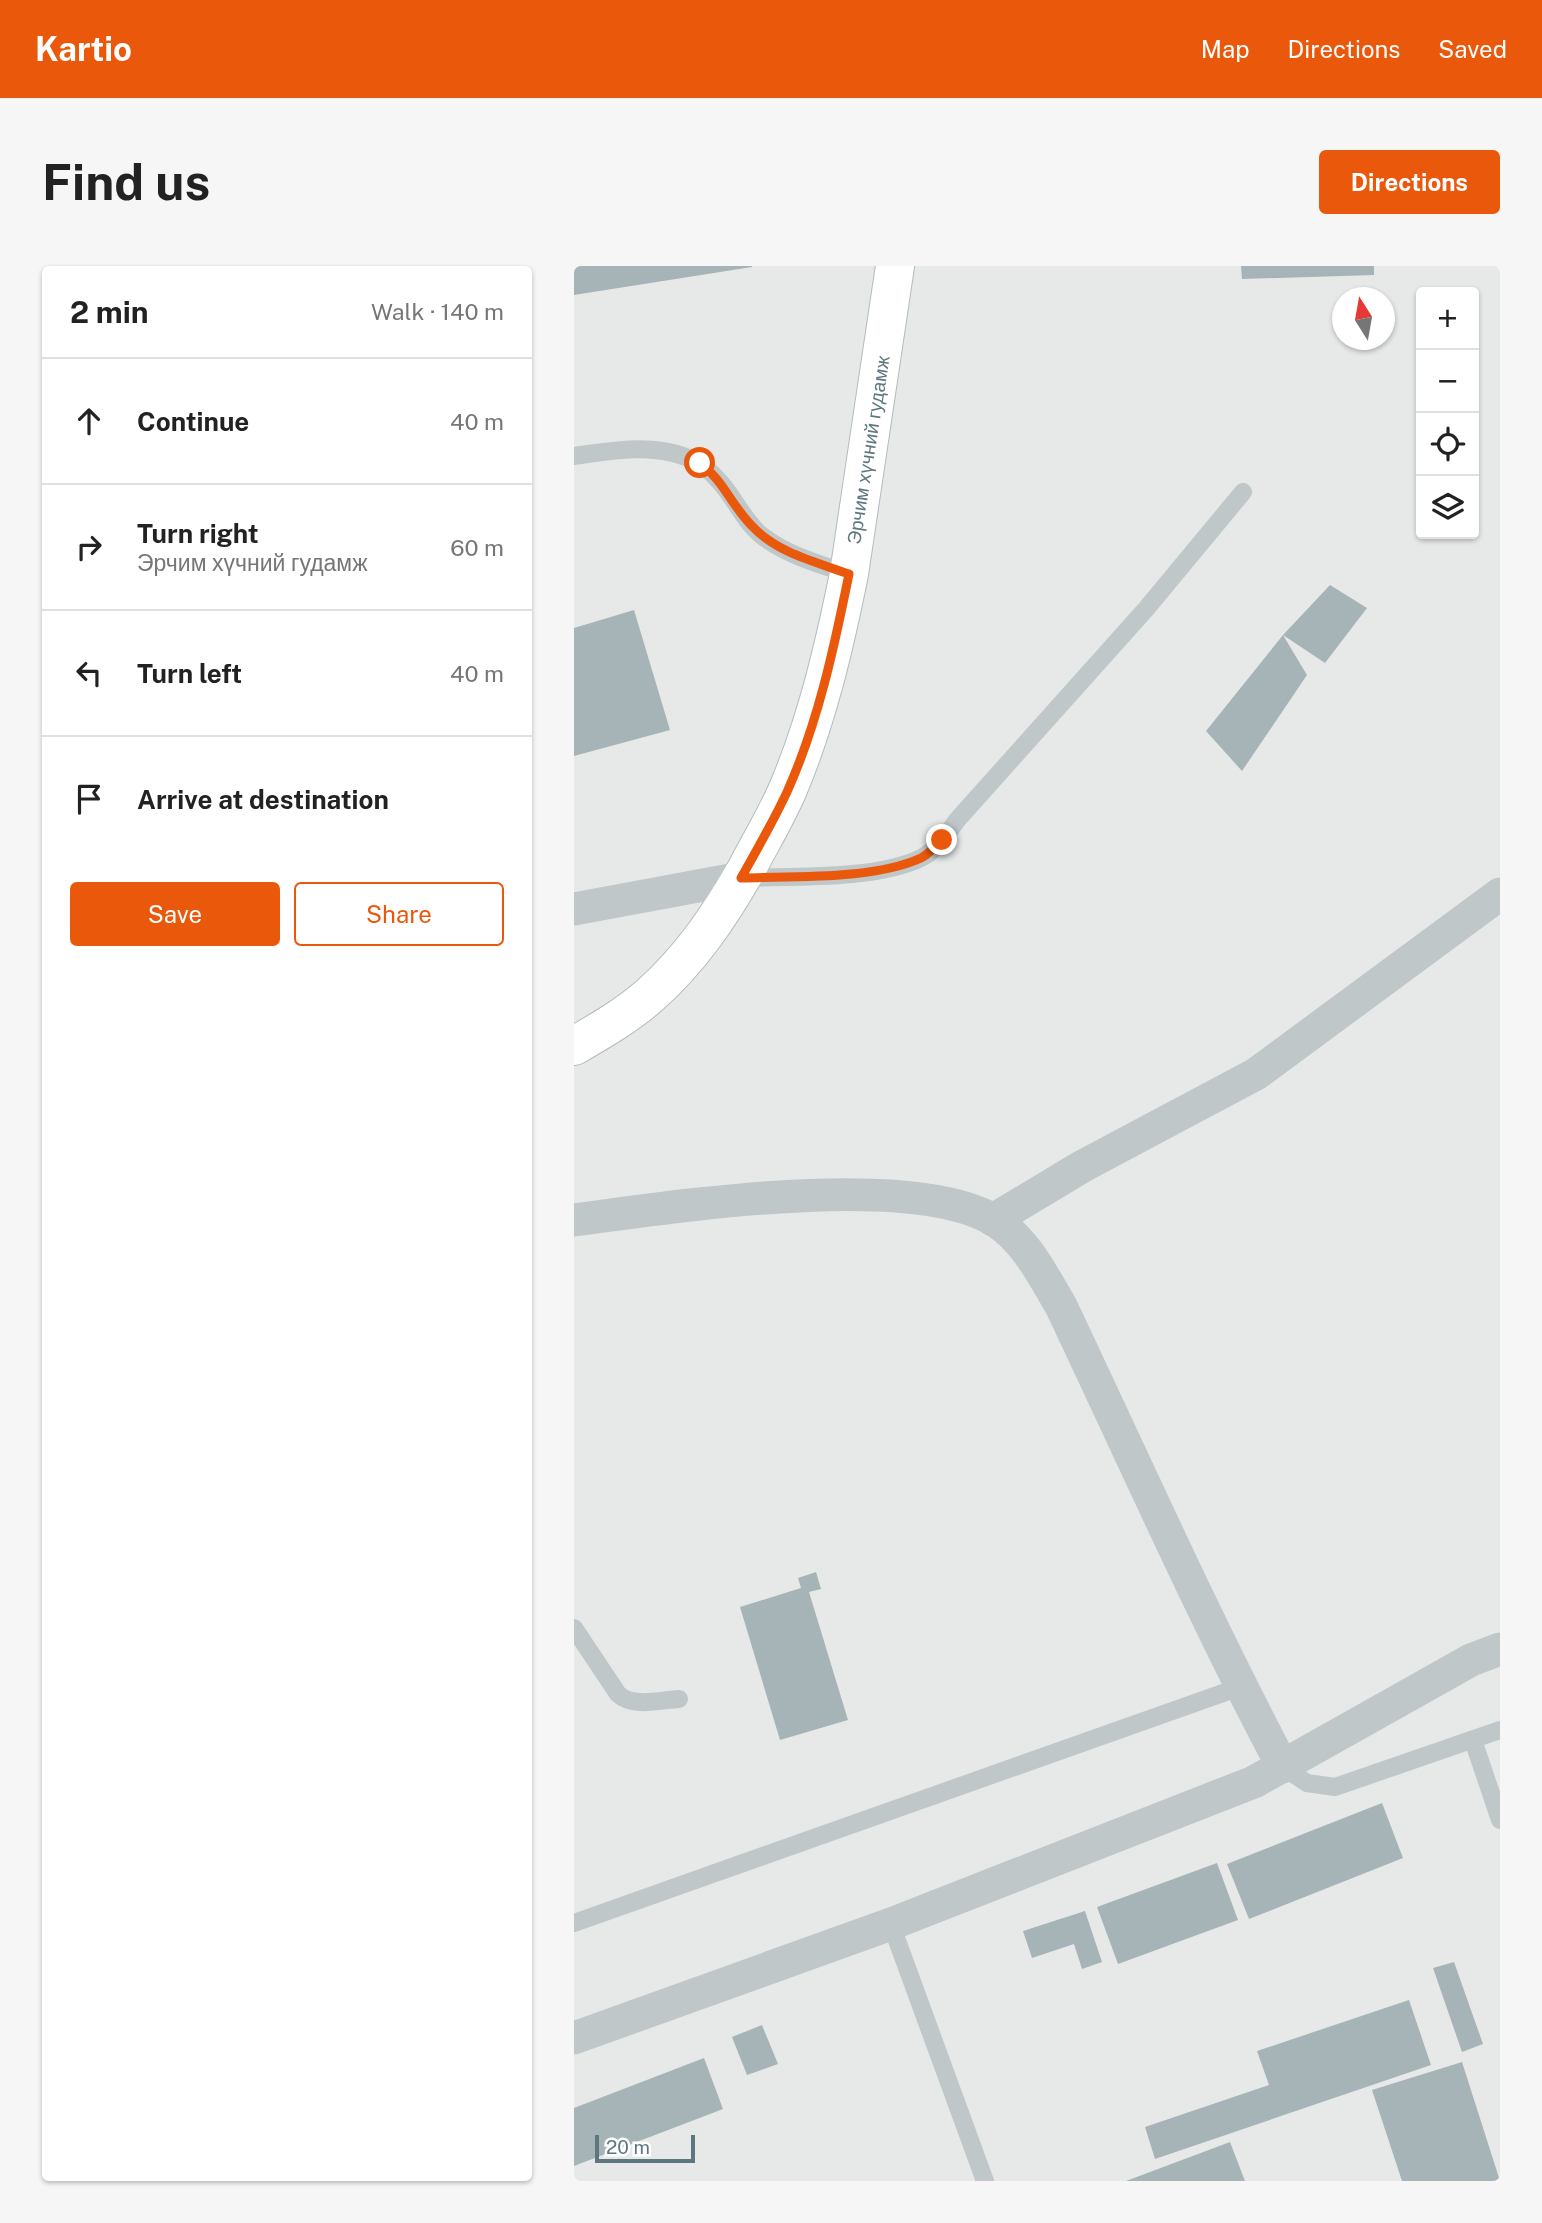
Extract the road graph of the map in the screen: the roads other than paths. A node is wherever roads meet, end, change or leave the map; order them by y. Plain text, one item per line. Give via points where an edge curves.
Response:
1 (895, 266) edge
2 (574, 456) edge
3 (1243, 492) dead end
4 (849, 574) junction
5 (741, 878) junction
6 (1500, 894) edge
7 (574, 909) edge
8 (574, 1046) edge
9 (574, 1220) edge
10 (993, 1220) junction
11 (574, 1628) edge
12 (1500, 1649) edge
13 (1240, 1686) junction
14 (679, 1699) dead end
15 (1500, 1730) edge
16 (1473, 1740) junction
17 (1283, 1767) junction
18 (1500, 1820) edge
19 (574, 1923) edge
20 (891, 1924) junction
21 (574, 2038) edge
22 (985, 2181) edge

1 - 4 main road, Эрчим хүчний гудамж
2 - 4 lane via 646,449 684,456 710,470 762,536 795,555
3 - 5 lane via 1146,609 923,857 848,874
4 - 5 main road, Эрчим хүчний гудамж via 829,666 804,748 787,792
5 - 7 street
5 - 8 main road, Эрчим хүчний гудамж via 688,957 649,996
6 - 10 street via 1256,1074 1083,1166
9 - 10 street via 685,1205 872,1195 956,1205
10 - 13 street via 1035,1261 1061,1306
11 - 14 lane via 624,1699
12 - 17 street via 1471,1660
13 - 17 street
13 - 19 lane
15 - 16 lane
16 - 17 lane via 1335,1787 1307,1783
16 - 18 lane
17 - 20 street
20 - 21 street
20 - 22 lane

